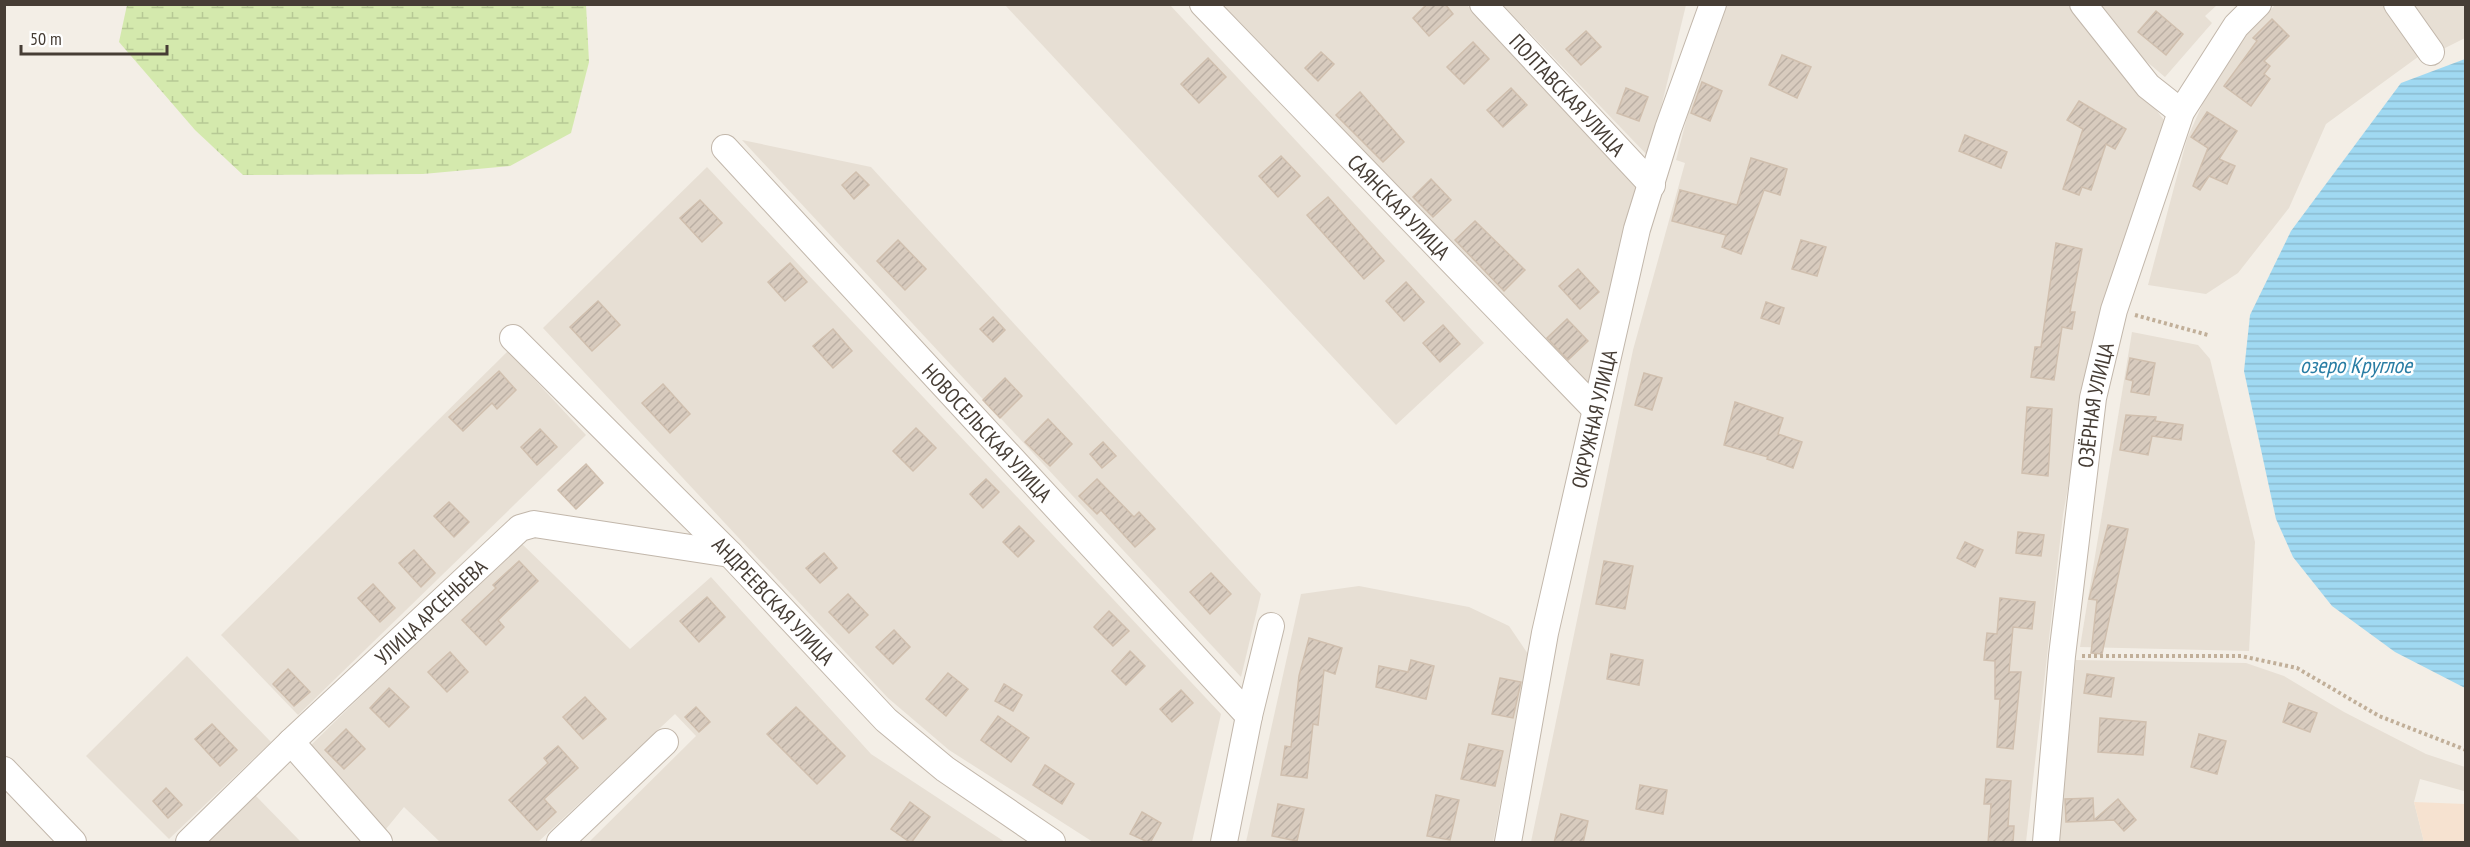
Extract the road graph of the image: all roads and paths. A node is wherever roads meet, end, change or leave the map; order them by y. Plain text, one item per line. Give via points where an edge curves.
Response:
1 (1203, 4) edge
2 (1483, 4) edge
3 (1713, 4) edge
4 (2082, 4) edge
5 (2258, 4) edge
6 (2397, 4) edge
7 (2431, 52) dead end
8 (2181, 112) junction
9 (725, 148) dead end
10 (1652, 185) junction
11 (2114, 310) junction
12 (2208, 335) dead end
13 (513, 338) dead end
14 (1594, 408) junction
15 (730, 554) junction
16 (1271, 626) dead end
17 (2062, 656) junction
18 (1249, 716) junction
19 (291, 742) junction
20 (665, 742) dead end
21 (2466, 750) edge
22 (4, 770) edge
23 (73, 843) edge
24 (189, 843) edge
25 (379, 843) edge
26 (560, 843) edge
27 (1052, 843) edge
28 (1224, 843) edge
29 (1508, 843) edge
30 (2046, 843) edge

1 - 14 street, САЯНСКАЯ УЛИЦА
2 - 10 street, ПОЛТАВСКАЯ УЛИЦА
3 - 10 street, ОКРУЖНАЯ УЛИЦА
4 - 8 street via 2148,86
5 - 8 street, ОЗЁРНАЯ УЛИЦА via 2236,26
6 - 7 street
8 - 11 street, ОЗЁРНАЯ УЛИЦА
9 - 18 street, НОВОСЕЛЬСКАЯ УЛИЦА
10 - 14 street, ОКРУЖНАЯ УЛИЦА via 1637,229
11 - 12 path
11 - 17 street, ОЗЁРНАЯ УЛИЦА via 2093,398
13 - 15 street, АНДРЕЕВСКАЯ УЛИЦА
14 - 29 street, ОКРУЖНАЯ УЛИЦА via 1540,659
15 - 19 street, УЛИЦА АРСЕНЬЕВА via 534,524 519,528
15 - 27 street, АНДРЕЕВСКАЯ УЛИЦА via 886,720 945,769
16 - 18 street
17 - 21 path via 2241,656 2296,668 2379,716
17 - 30 street, ОЗЁРНАЯ УЛИЦА
18 - 28 street
19 - 24 street, УЛИЦА АРСЕНЬЕВА
19 - 25 street
20 - 26 street
22 - 23 street

